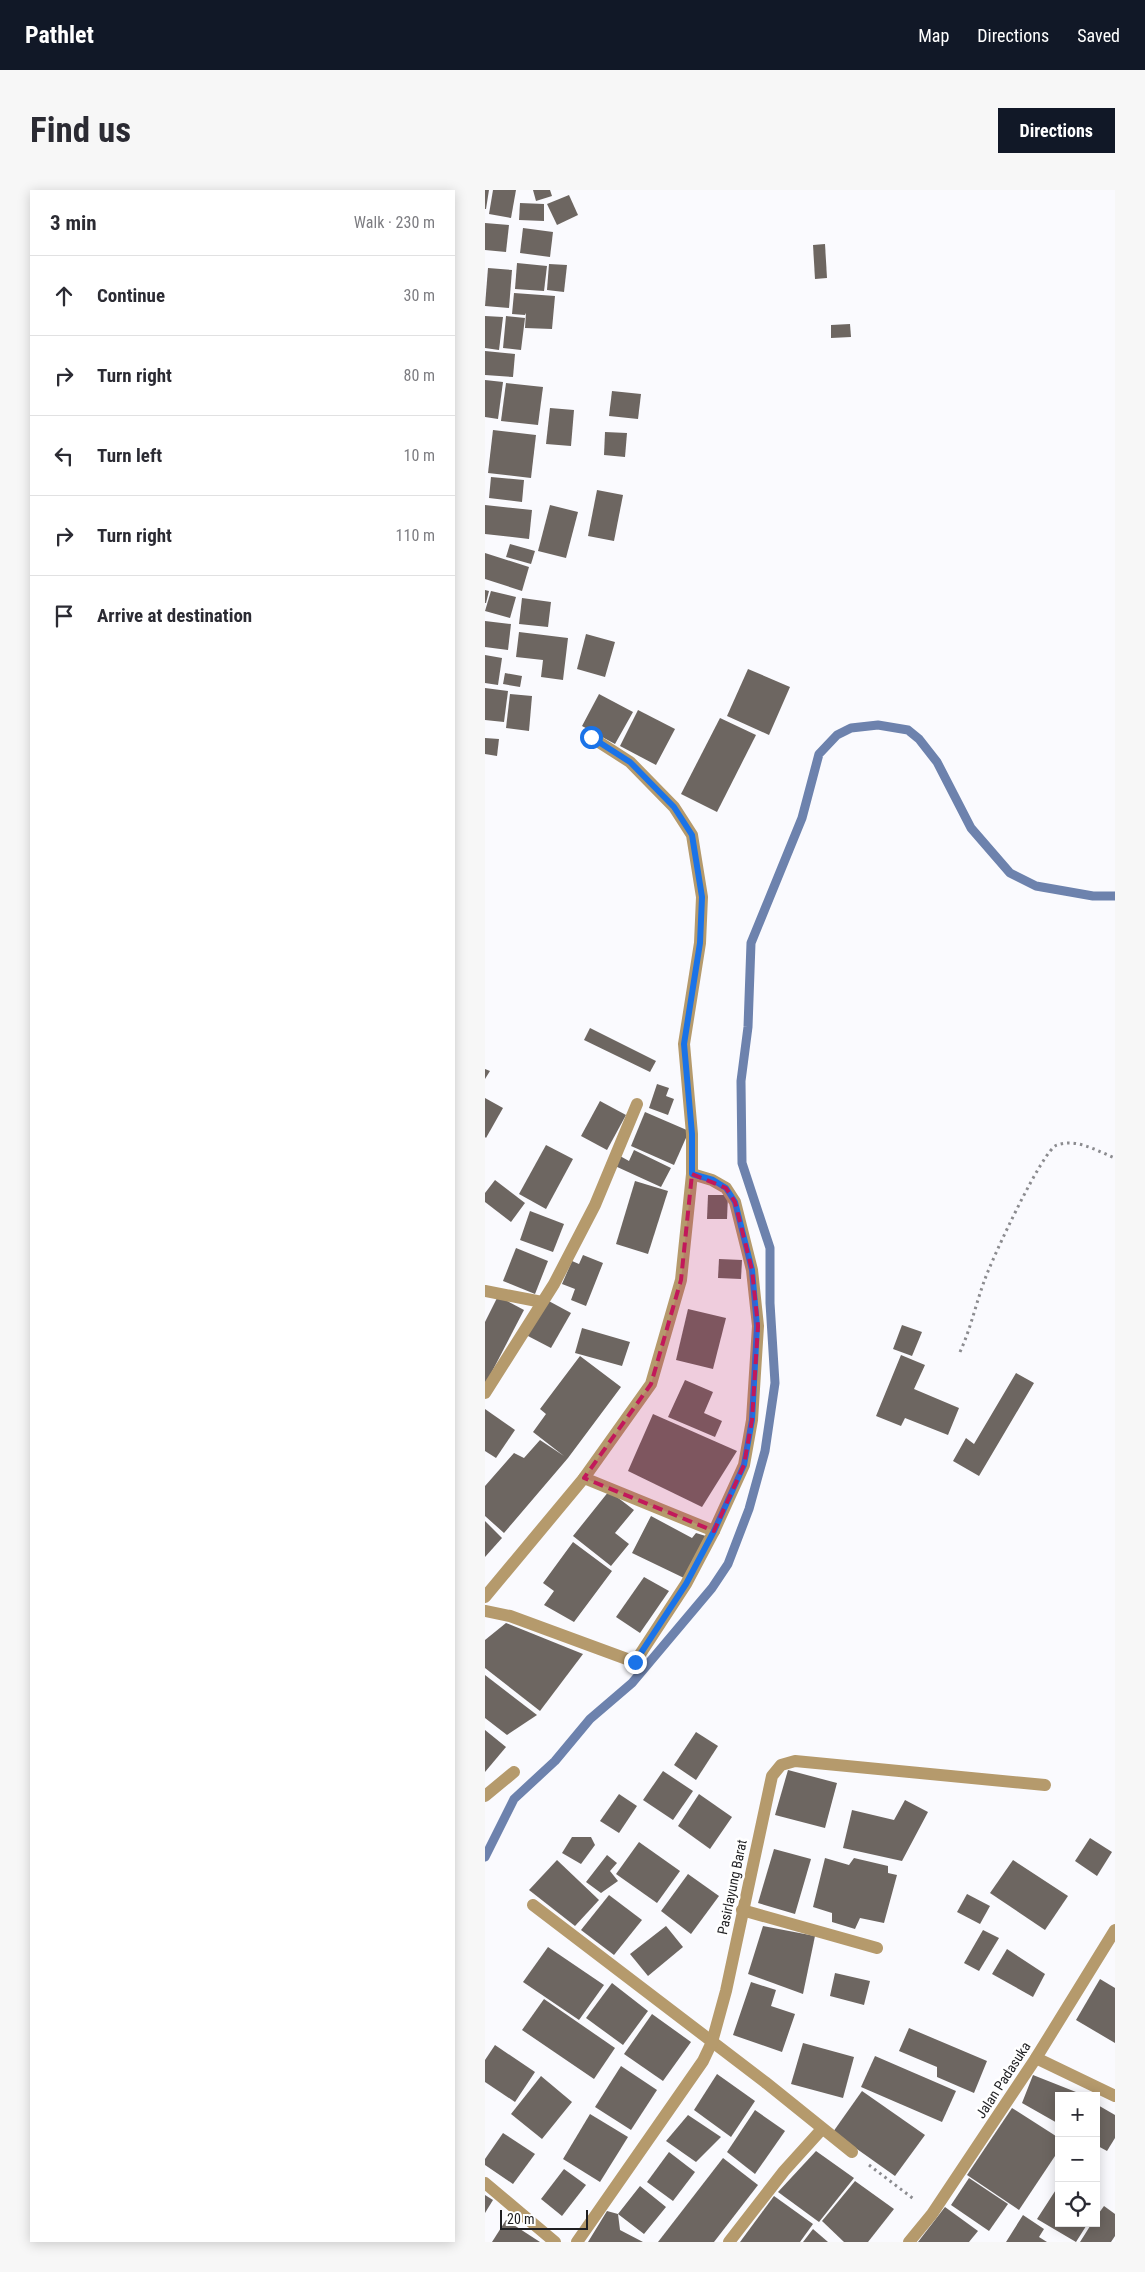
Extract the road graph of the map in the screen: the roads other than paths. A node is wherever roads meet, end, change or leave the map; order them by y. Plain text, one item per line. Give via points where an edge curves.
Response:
1 (591, 737) dead end
2 (637, 1104) dead end
3 (692, 1174) junction
4 (485, 1290) edge
5 (542, 1302) junction
6 (485, 1393) edge
7 (584, 1478) junction
8 (714, 1531) junction
9 (485, 1597) edge
10 (485, 1611) edge
11 (515, 1772) dead end
12 (1045, 1785) dead end
13 (485, 1796) edge
14 (533, 1905) dead end
15 (742, 1910) junction
16 (1115, 1930) edge
17 (877, 1948) dead end
18 (712, 2042) junction
19 (1036, 2058) junction
20 (1115, 2096) edge
21 (822, 2129) junction
22 (852, 2152) road end
23 (485, 2183) edge
24 (555, 2242) edge
25 (577, 2242) edge
26 (729, 2242) edge
27 (909, 2242) edge

1 - 3 street via 630,762 674,807 692,835 702,897 700,943 684,1044
2 - 5 street via 595,1205
3 - 7 street via 681,1280 651,1384
3 - 8 street via 726,1188 735,1202 752,1270 757,1326 752,1420 744,1465
4 - 5 street
5 - 6 street
7 - 8 street
7 - 9 street
8 - 10 street via 686,1584 635,1662 510,1616
11 - 13 street
12 - 15 street, Pasirlayung Barat via 795,1761 781,1765 771,1776
14 - 18 street
15 - 17 street
15 - 18 street, Pasirlayung Barat
16 - 19 street, Jalan Padasuka
18 - 21 street
18 - 25 street, Pasirlayung Barat via 703,2061
19 - 20 street
19 - 27 street, Jalan Padasuka via 932,2214
21 - 22 street
21 - 26 street via 784,2171
23 - 24 street

